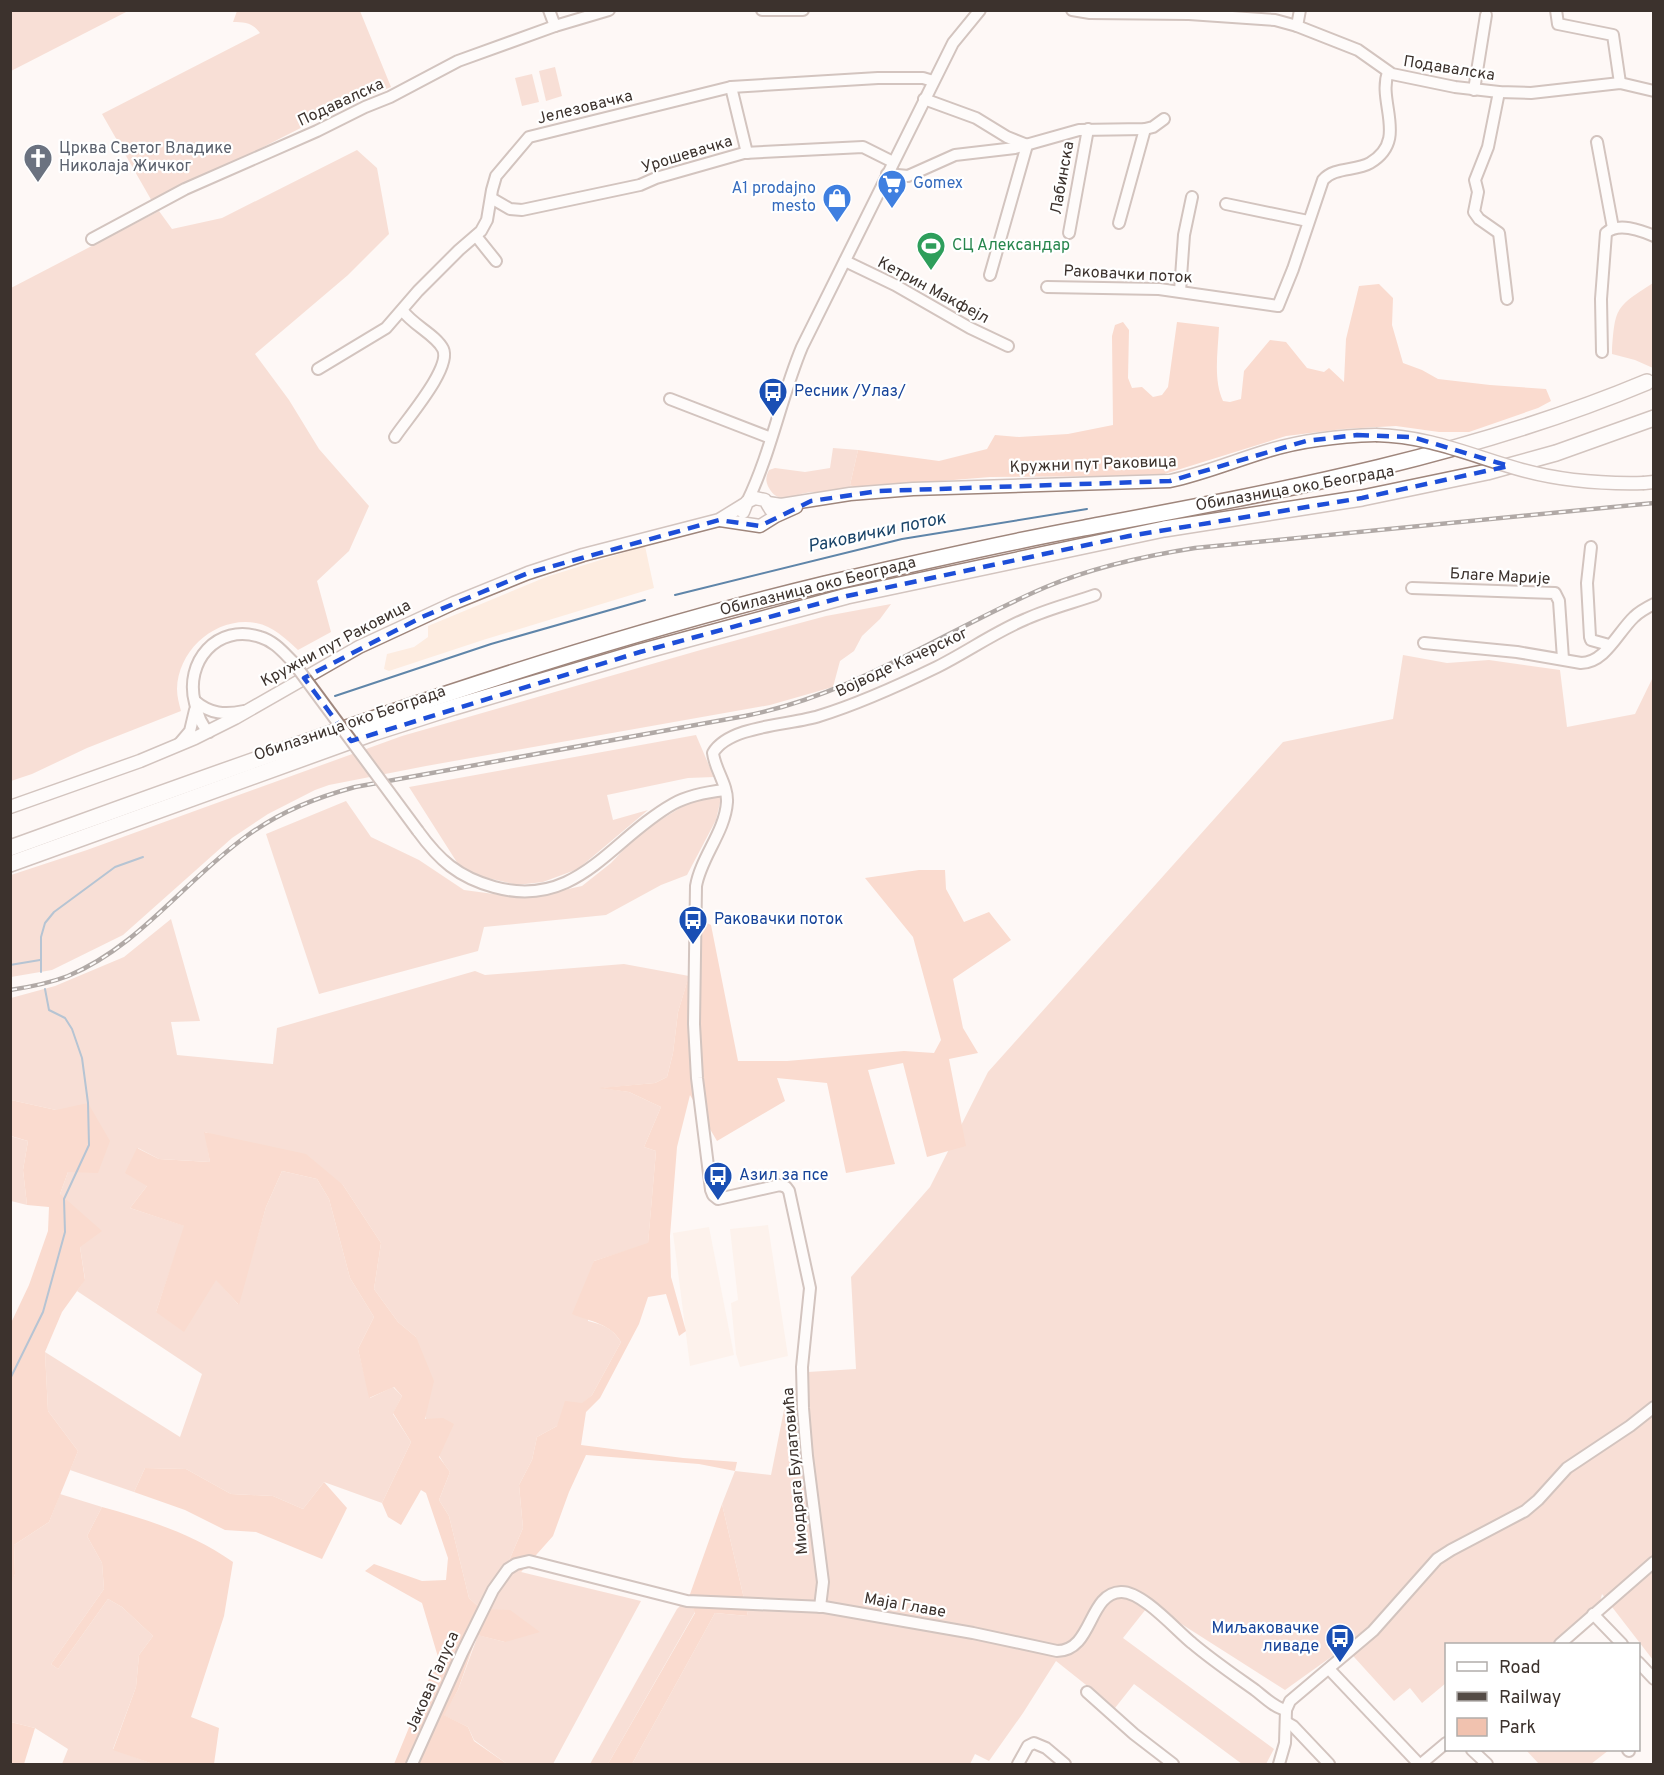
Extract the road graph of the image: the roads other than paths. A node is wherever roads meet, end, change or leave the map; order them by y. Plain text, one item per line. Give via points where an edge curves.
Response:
1 (549, 10) edge
2 (609, 10) edge
3 (762, 10) edge
4 (803, 10) edge
5 (980, 10) edge
6 (1072, 10) edge
7 (1300, 10) edge
8 (1556, 10) edge
9 (778, 11) edge
10 (1486, 15) dead end
11 (555, 26) junction
12 (1297, 26) junction
13 (1388, 72) junction
14 (933, 81) junction
15 (1620, 83) junction
16 (731, 87) junction
17 (1474, 90) junction
18 (1653, 91) edge
19 (1499, 93) junction
20 (924, 99) junction
21 (1164, 119) dead end
22 (1088, 129) junction
23 (1145, 129) junction
24 (1597, 142) dead end
25 (1027, 145) junction
26 (747, 153) junction
27 (893, 162) junction
28 (887, 174) junction
29 (491, 198) junction
30 (1192, 198) dead end
31 (1226, 204) dead end
32 (1308, 221) junction
33 (1119, 223) dead end
34 (1613, 228) junction
35 (1069, 233) dead end
36 (476, 236) junction
37 (1653, 236) edge
38 (92, 239) dead end
39 (496, 261) dead end
40 (845, 261) junction
41 (990, 275) dead end
42 (1047, 287) dead end
43 (1180, 291) junction
44 (1507, 298) dead end
45 (403, 311) junction
46 (1008, 346) dead end
47 (1602, 352) dead end
48 (318, 369) dead end
49 (1647, 382) dead end
50 (670, 399) dead end
51 (1653, 418) edge
52 (395, 437) dead end
53 (771, 438) junction
54 (759, 475) junction
55 (1649, 483) edge
56 (766, 501) junction
57 (811, 501) junction
58 (746, 503) junction
59 (719, 520) junction
60 (769, 520) junction
61 (748, 524) junction
62 (1591, 547) dead end
63 (1412, 588) dead end
64 (1095, 595) dead end
65 (1653, 604) edge
66 (1424, 643) dead end
67 (1610, 645) junction
68 (1563, 659) junction
69 (195, 700) junction
70 (248, 711) junction
71 (209, 732) junction
72 (177, 746) junction
73 (718, 747) joint
74 (725, 790) junction
75 (10, 807) edge
76 (10, 848) edge
77 (10, 864) edge
78 (1653, 1407) edge
79 (1653, 1562) edge
80 (820, 1607) junction
81 (482, 1612) joint
82 (1593, 1614) junction
83 (1561, 1643) edge
84 (1621, 1643) edge
85 (1640, 1664) edge
86 (1329, 1669) junction
87 (1653, 1679) edge
88 (1087, 1692) dead end
89 (1286, 1710) junction
90 (1286, 1722) junction
91 (1445, 1744) edge
92 (1474, 1751) edge
93 (412, 1764) edge
94 (1018, 1764) edge
95 (1065, 1764) edge
96 (1173, 1764) edge
97 (1279, 1764) edge
98 (1329, 1764) edge
99 (1420, 1764) edge
100 (1487, 1764) edge

1 - 11 street
2 - 11 street, Подавалска
3 - 9 street
4 - 9 street
5 - 14 street via 954,41
6 - 12 street, Подавалска via 1228,16
7 - 12 street
8 - 15 street via 1558,24 1613,35
10 - 17 street
11 - 38 street, Подавалска via 441,69 390,97 185,189
12 - 13 street, Подавалска via 1358,50
13 - 17 street, Подавалска
13 - 32 street via 1384,86 1390,129 1384,150 1364,166 1326,177
14 - 16 street, Јелезовачка via 878,78
14 - 20 street
15 - 18 street, Подавалска
15 - 19 street, Подавалска via 1549,92
16 - 26 street
16 - 29 street, Јелезовачка via 529,137 499,172
17 - 19 street, Подавалска
19 - 44 street via 1488,147 1475,182 1478,192 1474,212 1499,233
20 - 25 street via 976,118
20 - 27 street
21 - 23 street
22 - 23 street
22 - 25 street
22 - 35 street, Лабинска
23 - 33 street
24 - 34 street
25 - 28 street via 955,155 908,176
25 - 41 street
26 - 27 street, Урошевачка via 863,147
26 - 29 street, Урошевачка via 640,185 522,210 510,209
27 - 28 street
28 - 40 street
29 - 36 street, Јелезовачка via 487,220
30 - 43 street via 1184,235
31 - 32 street
32 - 43 street, Раковачки поток via 1278,306
34 - 37 street via 1637,229
34 - 47 street via 1605,235
36 - 39 street
36 - 45 street, Јелезовачка
40 - 46 street, Кетрин Макфејл
40 - 53 street via 802,347
42 - 43 street, Раковачки поток
45 - 48 street, Јелезовачка via 381,331
45 - 52 street via 439,344 444,356 433,386
49 - 76 highway, Обилазница око Београда via 1544,421 1380,467 984,548 639,633 388,712
50 - 53 street
51 - 77 highway, Обилазница око Београда via 1557,453 1487,472 1038,555 848,596 662,646 373,733
53 - 54 street
54 - 56 street
54 - 58 street
55 - 57 main road, Кружни пут Раковица, bridge via 1600,483 1552,476 1412,437 1376,435 1306,441 1170,481 913,489
56 - 57 main road, Кружни пут Раковица via 781,505
56 - 58 main road via 755,498
56 - 60 main road via 771,511
57 - 60 main road, Кружни пут Раковица
58 - 59 main road, Кружни пут Раковица
58 - 61 main road via 743,517
59 - 61 main road, Кружни пут Раковица
59 - 70 main road, Кружни пут Раковица via 600,550 490,588 375,639
60 - 61 main road via 760,526
62 - 67 street via 1587,590 1590,637
63 - 68 street, Благе Марије via 1555,593 1559,601
64 - 73 street, Војводе Качерског via 1026,619 937,667 853,703 817,717 743,733
65 - 67 street via 1632,619
66 - 68 street
67 - 68 street via 1590,663
69 - 70 street via 222,714
69 - 71 street via 200,721
69 - 72 street via 190,731
69 - 74 street, bridge via 192,682 196,665 209,648 225,638 244,634 275,645 443,861 468,877 501,889 540,890 564,883 593,867 673,804 697,794
70 - 71 main road, Кружни пут Раковица
71 - 72 main road, Кружни пут Раковица
72 - 75 main road, Кружни пут Раковица
73 - 74 street, Миодрага Булатовића via 713,757
74 - 80 street, Миодрага Булатовића via 727,804 722,822 696,886 697,1078 713,1195 718,1199 780,1185 786,1187 799,1230 810,1288 803,1356 803,1408 823,1582
78 - 86 street via 1567,1468 1521,1514 1437,1559 1379,1624
79 - 82 street
80 - 81 street, Маја Главе via 687,1601 529,1561 516,1564 503,1574
80 - 89 street, Маја Главе via 1061,1651 1079,1641 1108,1598 1118,1592 1128,1593 1151,1607 1230,1673
81 - 93 street, Јакова Галуса
82 - 83 street
82 - 84 street
85 - 87 street
86 - 89 street via 1294,1697
86 - 99 street
88 - 96 street
89 - 90 street
90 - 97 street
90 - 98 street
91 - 99 street
92 - 100 street
94 - 95 street via 1034,1743

